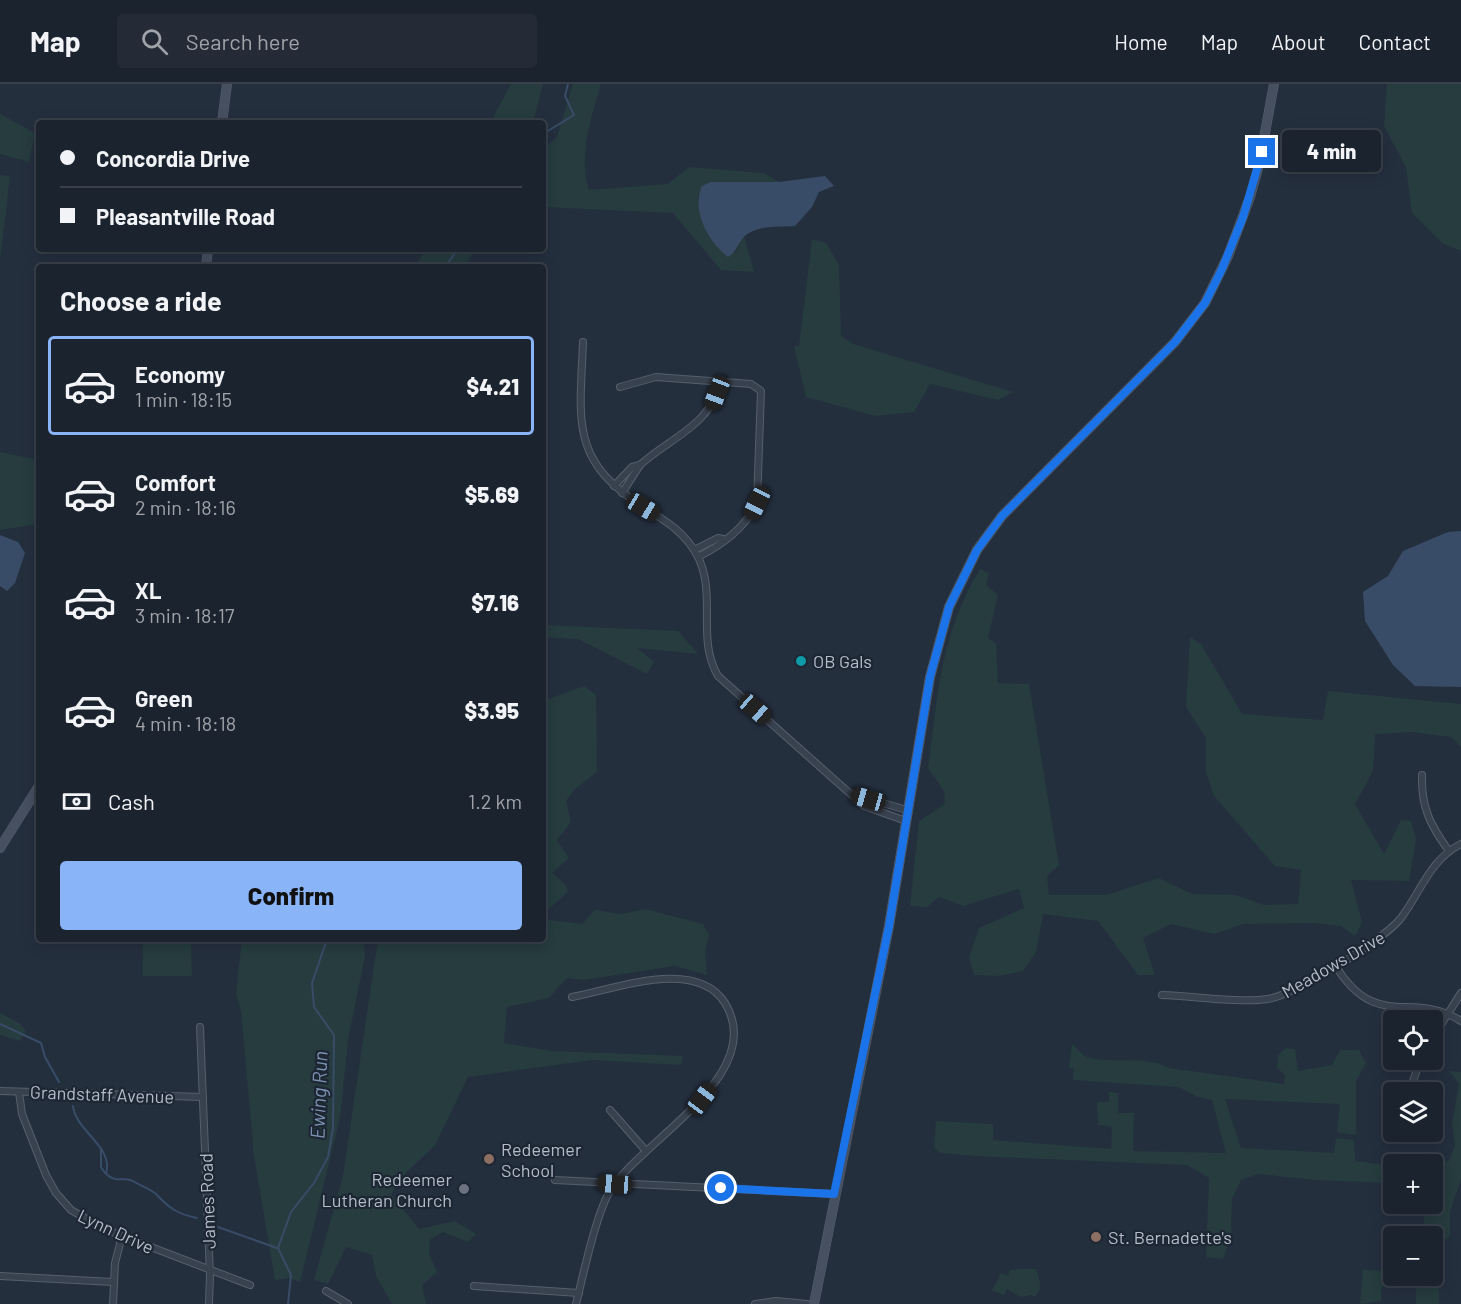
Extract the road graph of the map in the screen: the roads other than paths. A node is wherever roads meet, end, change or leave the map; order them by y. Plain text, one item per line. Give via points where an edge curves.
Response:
1 (227, 84) edge
2 (1274, 84) edge
3 (222, 120) edge
4 (584, 342) dead end
5 (719, 381) junction
6 (620, 387) dead end
7 (640, 465) junction
8 (614, 486) junction
9 (622, 493) junction
10 (723, 539) junction
11 (694, 550) junction
12 (698, 557) junction
13 (1422, 775) dead end
14 (36, 791) edge
15 (855, 795) junction
16 (908, 810) junction
17 (906, 821) junction
18 (1461, 844) edge
19 (0, 848) edge
20 (1449, 851) junction
21 (1335, 965) junction
22 (1461, 993) edge
23 (1162, 995) dead end
24 (572, 997) dead end
25 (1447, 1014) junction
26 (1443, 1021) edge
27 (1461, 1021) edge
28 (200, 1027) dead end
29 (0, 1091) edge
30 (20, 1092) junction
31 (203, 1097) junction
32 (610, 1110) dead end
33 (646, 1151) junction
34 (555, 1180) dead end
35 (615, 1184) junction
36 (834, 1194) junction
37 (122, 1236) junction
38 (210, 1270) junction
39 (0, 1276) edge
40 (113, 1282) junction
41 (250, 1285) dead end
42 (474, 1286) dead end
43 (326, 1291) dead end
44 (579, 1293) junction
45 (113, 1304) edge
46 (209, 1304) edge
47 (348, 1304) edge
48 (576, 1304) edge
49 (755, 1304) edge
50 (807, 1304) edge
51 (814, 1304) edge

1 - 3 main road
2 - 16 main road via 1250,197 1205,303 1175,342 1002,516 967,567 937,647
4 - 8 street via 582,431 591,457
5 - 6 street via 657,377
5 - 7 street via 706,414
5 - 10 street via 751,384 763,395 757,503 739,529
7 - 8 street via 632,467
7 - 9 street
8 - 9 street
9 - 11 street via 668,522
10 - 11 street
10 - 12 street via 720,546
11 - 12 street
12 - 15 street via 708,587 707,644 718,676
13 - 20 street via 1426,816
14 - 19 main road
15 - 16 street
15 - 17 street via 868,808
16 - 17 main road
17 - 36 main road via 875,998
18 - 20 street, Meadows Drive
20 - 21 street, Meadows Drive via 1395,925
21 - 23 street, Meadows Drive via 1293,991 1265,1000
21 - 25 street via 1347,983 1369,1000 1385,1006 1424,1008
22 - 25 street
24 - 33 street via 680,977 710,988 729,1012 733,1043 715,1082
25 - 26 street
25 - 27 street
28 - 31 street, James Road
29 - 30 street, Grandstaff Avenue
30 - 31 street, Grandstaff Avenue
30 - 37 street, Lynn Drive via 27,1128 56,1193 78,1215
31 - 38 street, James Road
32 - 33 street
33 - 35 street
34 - 35 street
35 - 36 street
35 - 44 street via 607,1197
36 - 51 main road
37 - 38 street, Lynn Drive
37 - 40 street
38 - 41 street, Lynn Drive
38 - 46 street, James Road
39 - 40 street
40 - 45 street
42 - 44 street
43 - 47 street
44 - 48 street
49 - 50 street

